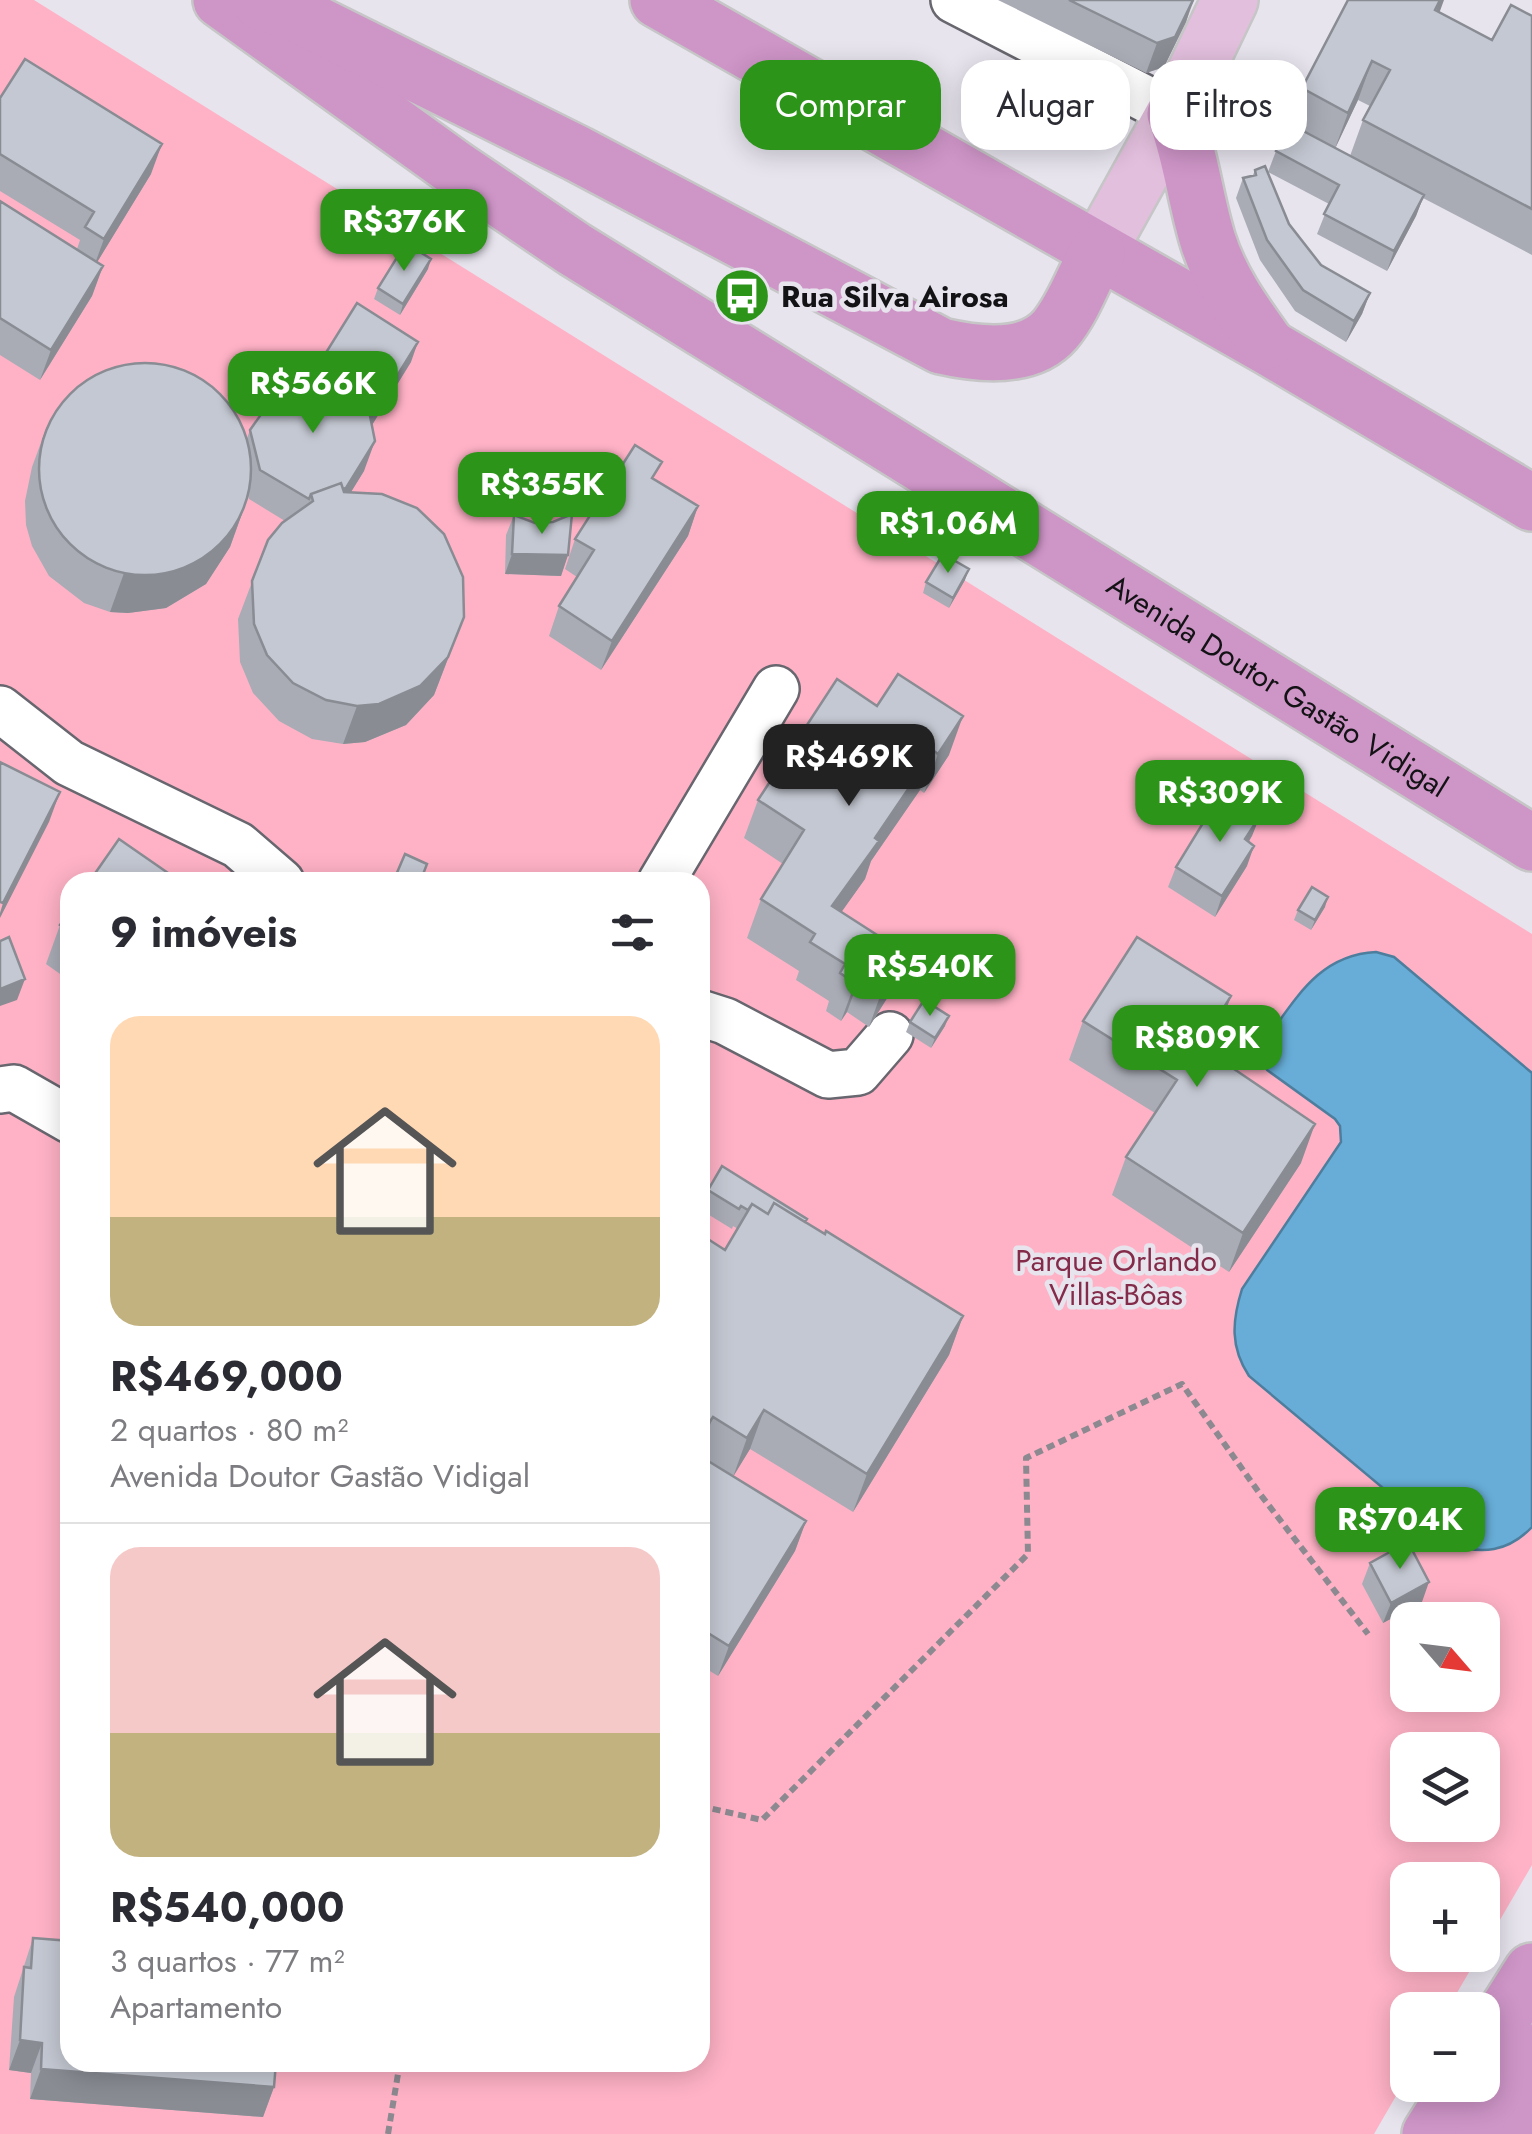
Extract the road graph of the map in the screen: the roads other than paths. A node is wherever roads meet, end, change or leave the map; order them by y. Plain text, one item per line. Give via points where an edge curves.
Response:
1 (221, 0) edge
2 (248, 0) edge
3 (658, 0) edge
4 (954, 0) edge
5 (1230, 0) edge
6 (1201, 60) edge
7 (1150, 101) edge
8 (1155, 150) edge
9 (1188, 150) edge
10 (1098, 253) junction
11 (1270, 348) junction
12 (1532, 503) edge
13 (776, 690) dead end
14 (0, 709) edge
15 (1532, 844) edge
16 (269, 872) edge
17 (667, 872) edge
18 (710, 1016) edge
19 (890, 1035) dead end
20 (0, 1090) edge
21 (60, 1114) edge
22 (1532, 1970) edge
23 (1500, 2021) edge
24 (1532, 2052) edge
25 (1450, 2102) edge
26 (1430, 2134) edge
27 (1483, 2134) edge

1 - 15 highway, Avenida Doutor Gastão Vidigal via 574,249
2 - 10 highway via 292,12 578,154 941,346 994,354 1040,342 1054,331
3 - 10 highway
4 - 7 street
5 - 6 main road
8 - 10 main road
9 - 11 highway via 1208,242 1234,299
10 - 11 highway
11 - 12 highway
13 - 17 street
14 - 16 street via 69,763 238,845
18 - 19 street via 828,1075 858,1072
20 - 21 street via 14,1088
22 - 23 highway
24 - 27 highway
25 - 26 highway

